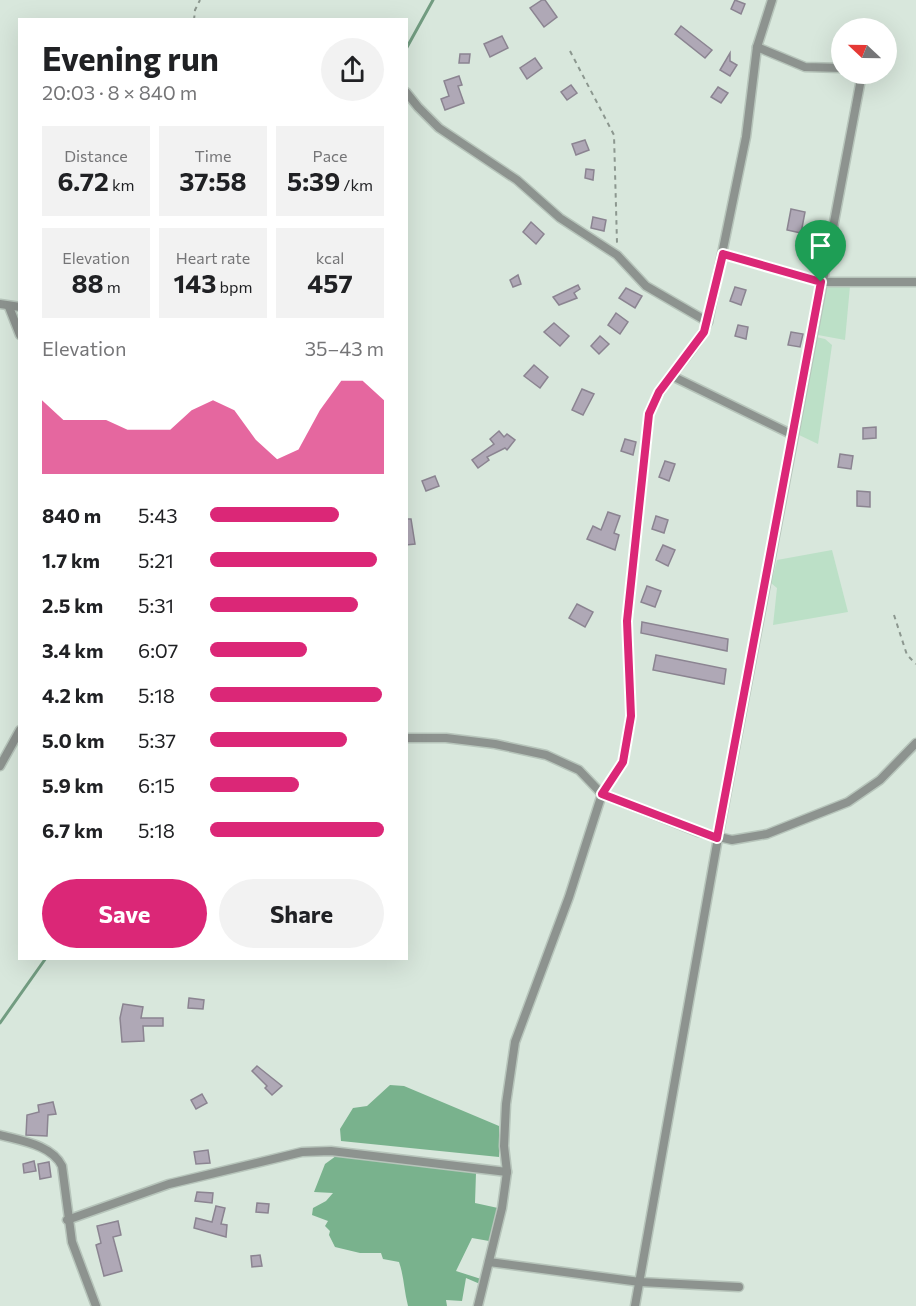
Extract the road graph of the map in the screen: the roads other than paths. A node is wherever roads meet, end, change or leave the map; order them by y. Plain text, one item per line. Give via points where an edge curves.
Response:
1 (772, 0) edge
2 (757, 47) junction
3 (831, 68) edge
4 (858, 84) edge
5 (408, 94) edge
6 (723, 254) junction
7 (821, 282) junction
8 (916, 282) edge
9 (0, 304) edge
10 (9, 307) junction
11 (18, 307) edge
12 (708, 322) junction
13 (18, 329) edge
14 (672, 376) junction
15 (793, 435) junction
16 (18, 734) edge
17 (408, 738) edge
18 (916, 743) edge
19 (0, 765) edge
20 (602, 794) junction
21 (717, 838) junction
22 (0, 1135) edge
23 (507, 1172) junction
24 (67, 1220) junction
25 (489, 1262) junction
26 (640, 1282) junction
27 (739, 1287) dead end
28 (96, 1306) edge
29 (478, 1306) edge
30 (635, 1306) edge

1 - 2 street
2 - 3 street via 805,67
2 - 6 street via 746,137
4 - 7 street
5 - 12 street via 440,128 517,180 560,218 617,255 646,286
6 - 7 street
6 - 12 street
7 - 8 street
7 - 15 street
9 - 10 street
10 - 11 street
10 - 13 street
12 - 14 street
14 - 15 street
14 - 20 street via 649,414 627,621 631,716 623,762
15 - 21 street
16 - 19 street
17 - 20 street via 495,744 546,755 579,770
18 - 21 street via 880,780 848,802 767,834 743,839
20 - 21 street
20 - 23 street via 515,1042 505,1125
21 - 26 street
22 - 24 street via 51,1151 58,1157
23 - 24 street via 331,1151 302,1152 169,1184
23 - 25 street
24 - 28 street
25 - 26 street
25 - 29 street
26 - 27 street
26 - 30 street

